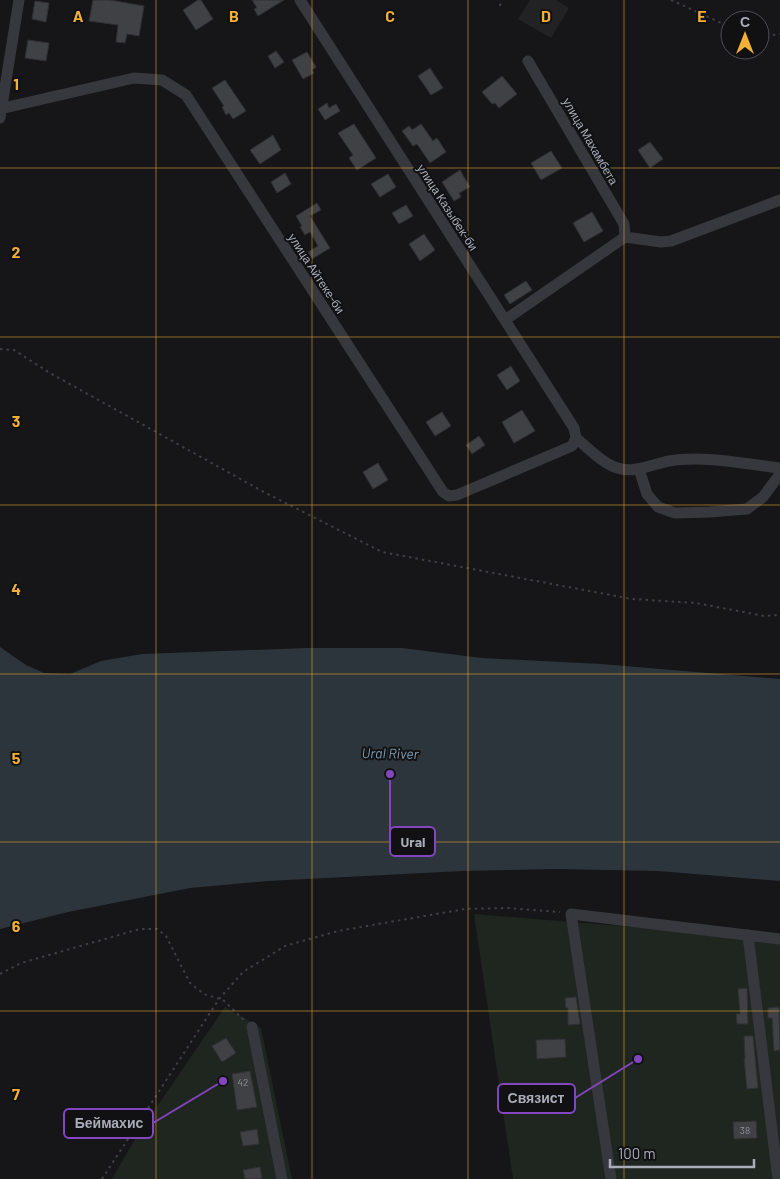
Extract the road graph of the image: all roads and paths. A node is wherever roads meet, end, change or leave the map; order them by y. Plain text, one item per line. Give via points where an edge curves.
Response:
1 (19, 0) edge
2 (300, 0) edge
3 (501, 0) edge
4 (671, 0) edge
5 (500, 6) dead end
6 (720, 22) edge
7 (528, 61) dead end
8 (1, 112) edge
9 (780, 200) edge
10 (625, 237) junction
11 (506, 320) junction
12 (0, 348) edge
13 (575, 433) junction
14 (780, 468) edge
15 (639, 469) junction
16 (780, 474) edge
17 (780, 615) edge
18 (571, 914) junction
19 (748, 935) junction
20 (780, 939) edge
21 (0, 974) edge
22 (219, 999) junction
23 (252, 1027) joint
24 (102, 1179) edge
25 (282, 1179) edge
26 (612, 1179) edge
27 (778, 1179) edge

1 - 8 street
2 - 11 street, улица Казыбек-би
3 - 5 path
4 - 6 path
7 - 10 street, улица Махамбета via 624,224
8 - 13 street, улица Айтеке-би via 134,78 162,80 186,95 443,492 449,496 572,446
9 - 10 street via 671,241
10 - 11 street
11 - 13 street, улица Казыбек-би
12 - 17 path via 14,350 262,491 382,552 632,599 696,602 764,616
13 - 15 street, улица Казыбек-би via 612,466
14 - 15 street, улица Казыбек-би via 690,460
15 - 16 street via 647,494 658,507 675,513 747,509 763,497
18 - 19 street
18 - 22 path via 465,908 338,931 285,946 243,972
18 - 26 street
19 - 20 street
19 - 27 street
21 - 22 path via 21,963 140,929 157,929 166,936 190,983 204,994
22 - 23 path
22 - 24 path
23 - 25 street

